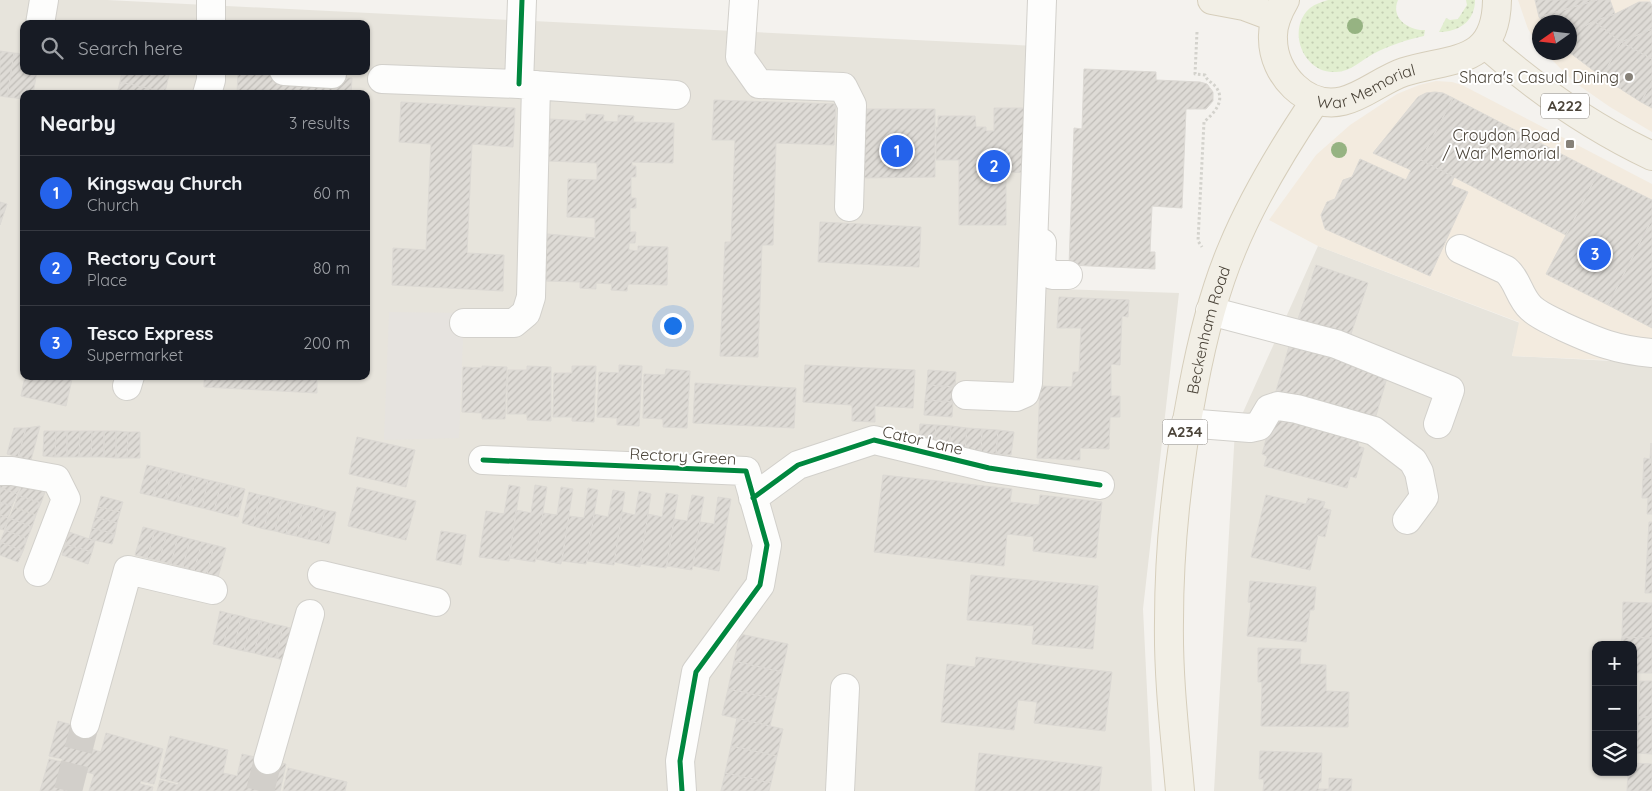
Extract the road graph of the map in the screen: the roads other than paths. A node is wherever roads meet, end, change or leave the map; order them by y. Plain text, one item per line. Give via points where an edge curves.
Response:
1 (44, 0) edge
2 (211, 0) edge
3 (522, 0) edge
4 (744, 0) edge
5 (1042, 0) edge
6 (1059, 0) edge
7 (1212, 0) edge
8 (1497, 0) edge
9 (1280, 9) edge
10 (41, 20) edge
11 (211, 20) edge
12 (1485, 44) junction
13 (211, 75) edge
14 (382, 79) dead end
15 (528, 85) junction
16 (208, 90) edge
17 (676, 94) dead end
18 (1315, 101) junction
19 (1652, 156) edge
20 (849, 207) dead end
21 (1460, 249) dead end
22 (1068, 275) dead end
23 (1213, 301) junction
24 (464, 323) dead end
25 (1652, 353) edge
26 (966, 395) dead end
27 (1186, 423) junction
28 (1438, 424) dead end
29 (483, 460) dead end
30 (0, 471) edge
31 (1100, 485) dead end
32 (753, 498) junction
33 (1407, 520) dead end
34 (38, 572) dead end
35 (322, 575) dead end
36 (213, 590) dead end
37 (436, 602) dead end
38 (310, 614) dead end
39 (845, 688) dead end
40 (86, 724) tunnel mouth
41 (268, 760) tunnel mouth
42 (682, 791) edge
43 (840, 791) edge
44 (1180, 791) edge

1 - 10 street
2 - 11 street
3 - 15 street
4 - 20 street via 740,58 759,84 842,87 852,105
5 - 26 street via 1028,383 1025,393 1016,397
6 - 22 street via 1049,58 1041,267 1052,275
7 - 9 main road
8 - 12 main road via 1496,16
9 - 18 main road, War Memorial via 1273,39 1276,60 1293,86
12 - 18 main road, War Memorial via 1454,61 1403,72 1342,101
12 - 19 main road, A222 via 1563,104
13 - 16 street
14 - 15 street
15 - 17 street
15 - 24 street via 532,296 526,313 514,323
18 - 23 main road, Beckenham Road / A234 via 1259,194 1232,248
21 - 25 street via 1511,274 1521,297 1543,317 1599,343
23 - 27 main road, Beckenham Road / A234
23 - 28 street via 1336,344 1450,390
27 - 33 street via 1250,428 1259,426 1269,409 1278,406 1374,431 1413,461 1419,472 1424,497
27 - 44 main road, Beckenham Road / A234 via 1172,530 1168,622
29 - 32 street, Rectory Green via 746,471
30 - 34 street via 56,479 66,499
31 - 32 street, Cator Lane via 989,468 874,440 798,465
32 - 42 street, Rectory Green via 767,545 760,585 696,672 680,761
35 - 37 street
36 - 40 street via 128,570
38 - 41 street
39 - 43 street

